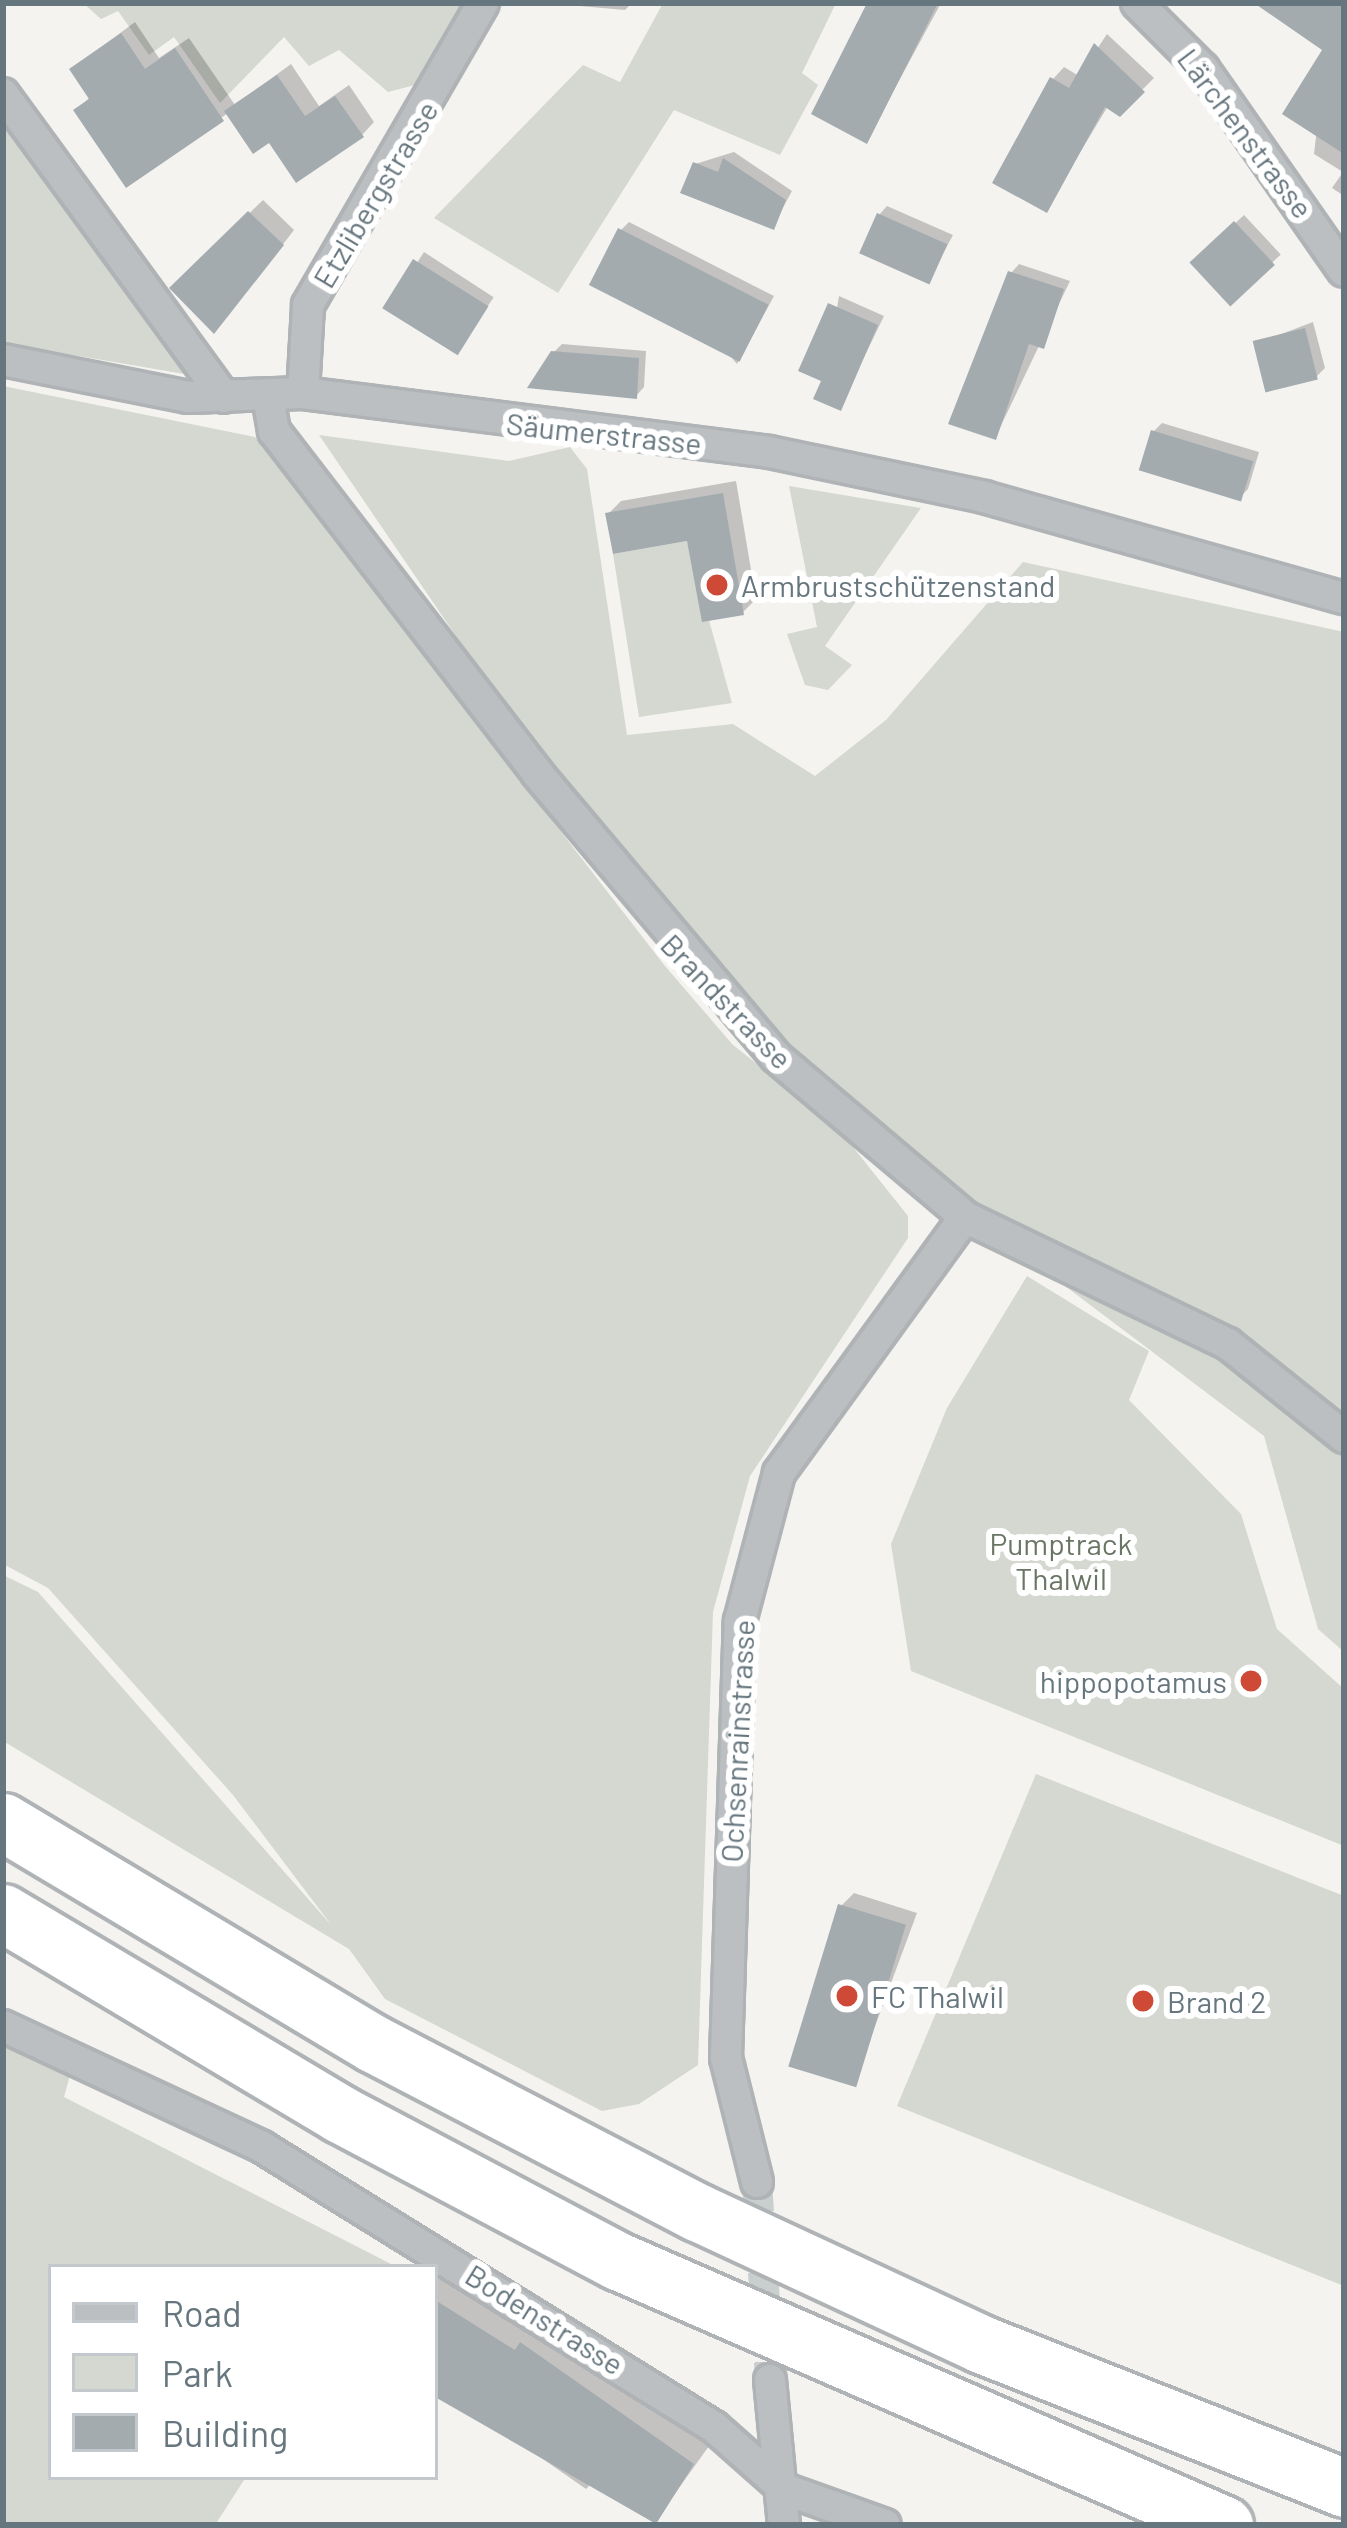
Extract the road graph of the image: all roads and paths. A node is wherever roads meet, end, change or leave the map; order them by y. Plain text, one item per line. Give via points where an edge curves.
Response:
1 (483, 3) edge
2 (1137, 3) edge
3 (3, 94) edge
4 (1344, 272) edge
5 (3, 360) edge
6 (303, 392) junction
7 (224, 397) junction
8 (268, 397) junction
9 (1344, 598) edge
10 (965, 1217) junction
11 (1344, 1437) edge
12 (3, 1822) edge
13 (3, 1913) edge
14 (3, 2026) edge
15 (757, 2182) tunnel mouth
16 (770, 2380) tunnel mouth
17 (1344, 2488) edge
18 (784, 2489) junction
19 (784, 2525) edge
20 (885, 2525) edge
21 (1224, 2525) edge

1 - 6 street, Etzlibergstrasse via 308,305
2 - 4 street, Lärchenstrasse via 1203,69
3 - 7 street
5 - 7 street
6 - 8 street, Säumerstrasse
6 - 9 street, Säumerstrasse via 769,452 1045,512
7 - 8 street, Säumerstrasse
8 - 10 street, Brandstrasse via 274,431 648,918 776,1057
10 - 11 street, Brandstrasse via 1228,1344
10 - 15 street, Ochsenrainstrasse via 779,1473 745,1599 725,2058
12 - 17 highway via 374,2044 697,2212 981,2344
13 - 21 highway via 340,2114 618,2261
14 - 18 street, Bodenstrasse via 316,2177 714,2427
16 - 18 street
18 - 19 street
18 - 20 street, Bodenstrasse

